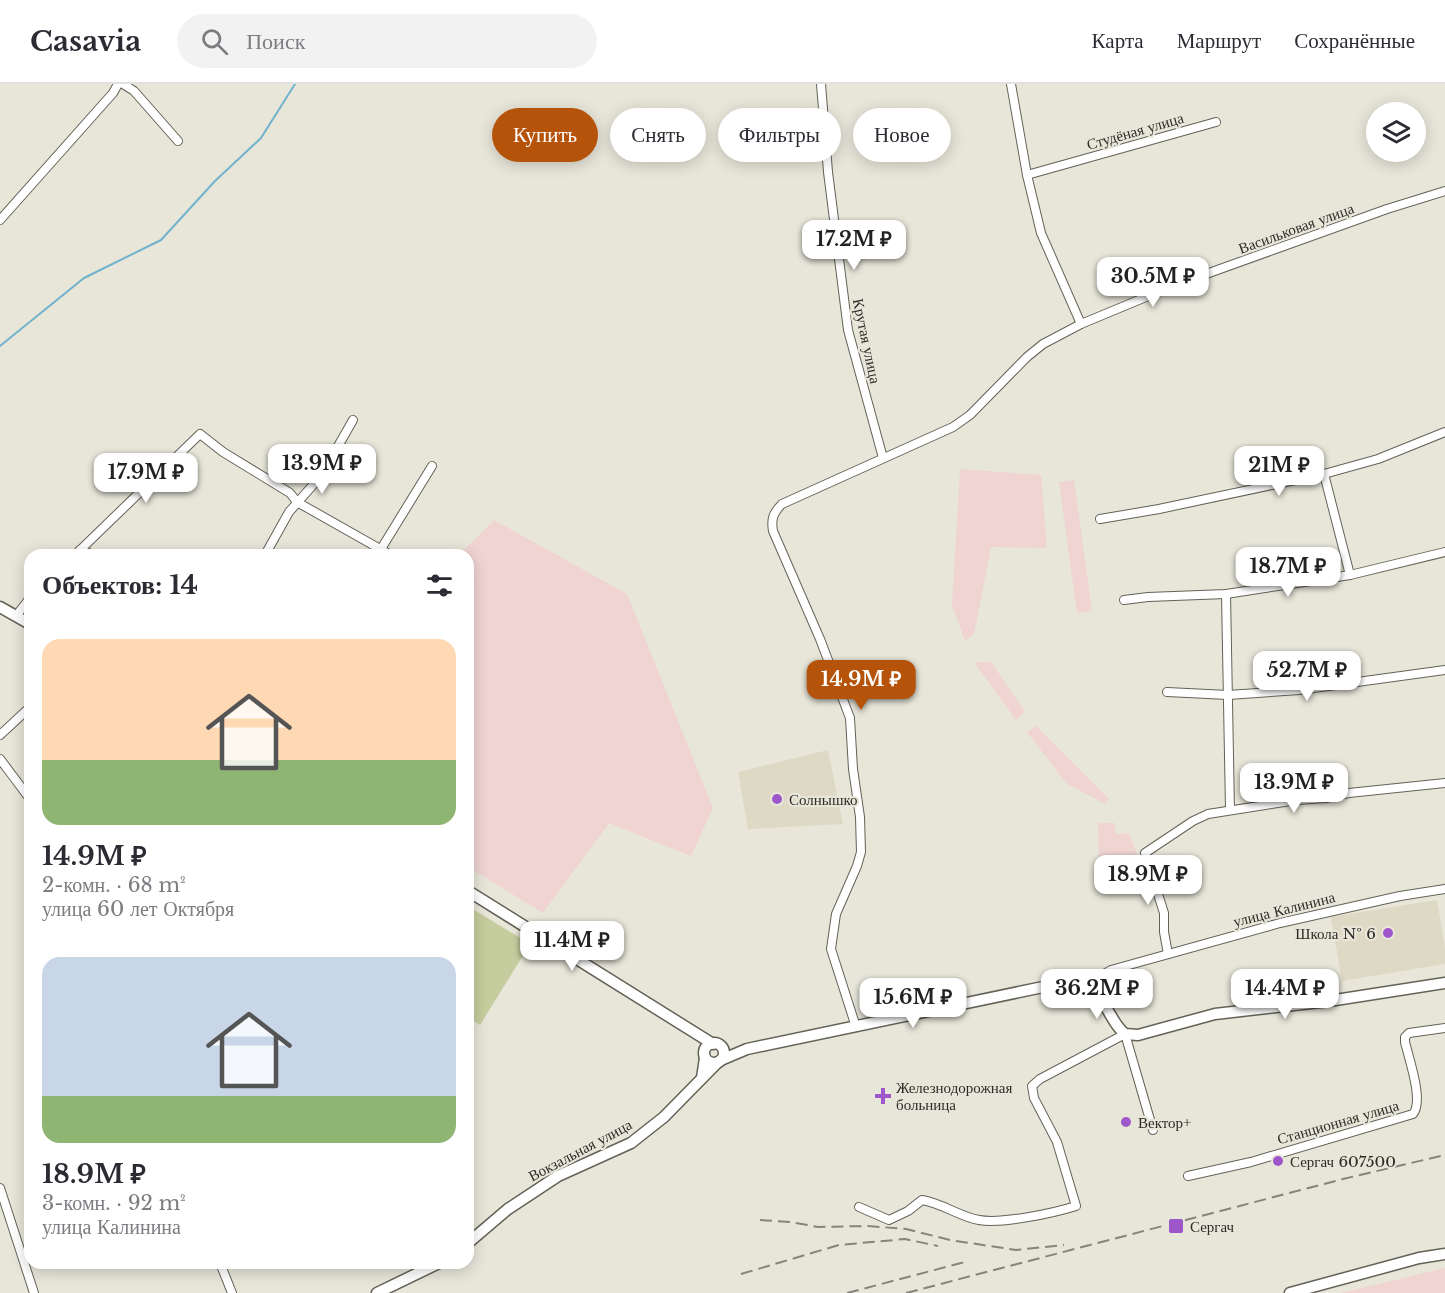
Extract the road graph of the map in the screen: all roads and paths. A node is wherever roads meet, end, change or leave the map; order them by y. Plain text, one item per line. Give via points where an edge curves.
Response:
1 (118, 84) edge
2 (123, 84) edge
3 (821, 84) edge
4 (1011, 84) edge
5 (1216, 122) dead end
6 (178, 141) dead end
7 (1027, 175) junction
8 (1445, 191) edge
9 (0, 220) edge
10 (1081, 324) junction
11 (353, 420) dead end
12 (1445, 432) edge
13 (883, 458) junction
14 (432, 466) dead end
15 (1324, 474) junction
16 (297, 502) junction
17 (1100, 519) dead end
18 (81, 549) edge
19 (268, 549) edge
20 (381, 549) edge
21 (386, 549) edge
22 (1445, 552) edge
23 (1350, 575) junction
24 (1226, 594) junction
25 (1124, 600) dead end
26 (24, 606) edge
27 (0, 607) edge
28 (16, 616) junction
29 (24, 621) edge
30 (1445, 670) edge
31 (1167, 692) dead end
32 (1228, 695) junction
33 (24, 713) edge
34 (0, 735) edge
35 (0, 759) edge
36 (1445, 783) edge
37 (24, 791) edge
38 (1230, 810) junction
39 (1445, 889) edge
40 (474, 895) edge
41 (1168, 954) junction
42 (1445, 983) edge
43 (1079, 988) junction
44 (856, 1027) junction
45 (1445, 1028) edge
46 (1125, 1034) junction
47 (711, 1049) junction
48 (747, 1049) junction
49 (720, 1061) junction
50 (702, 1078) junction
51 (1153, 1130) dead end
52 (1188, 1176) dead end
53 (0, 1188) edge
54 (859, 1206) dead end
55 (474, 1238) edge
56 (1445, 1254) edge
57 (24, 1262) edge
58 (26, 1269) edge
59 (222, 1269) edge
60 (427, 1269) edge
61 (34, 1293) edge
62 (232, 1293) edge
63 (377, 1293) edge
64 (1290, 1293) edge

1 - 9 street
2 - 6 street via 134,91
3 - 13 street, Крутая улица via 848,330
4 - 7 street
5 - 7 street, Студёная улица
7 - 10 street via 1041,232
8 - 10 street, Васильковая улица via 1170,287
10 - 13 street, Васильковая улица via 1043,344 953,427
11 - 16 street via 321,476
12 - 15 street via 1378,459
13 - 44 street, Васильковая улица via 782,504 774,511 772,521 850,718 861,852 836,914 831,949
14 - 21 street
15 - 17 street
15 - 23 street
16 - 18 street via 200,434
16 - 19 street
16 - 20 street
22 - 23 street
23 - 24 street
24 - 25 street
24 - 32 street
26 - 28 street
27 - 28 main road
28 - 29 main road
30 - 32 street via 1299,690
31 - 32 street
32 - 38 street
33 - 34 street
35 - 37 street
36 - 38 street
38 - 41 street via 1193,821 1145,853 1164,913
39 - 41 street, улица Калинина via 1280,923
40 - 47 main road via 692,1029
41 - 43 street, улица Калинина via 1111,970
42 - 46 main road via 1215,1014 1138,1035
43 - 44 main road via 1043,987
43 - 46 main road via 1105,1004 1116,1027
44 - 48 main road
45 - 52 street, Станционная улица via 1409,1033 1405,1037 1417,1098 1413,1114 1251,1162
46 - 51 street
46 - 54 street via 1032,1086 1034,1098 1057,1142 1076,1206 1003,1220 979,1220 922,1200 889,1220
47 - 48 main road
47 - 49 main road via 724,1053
47 - 49 main road via 710,1063
47 - 50 main road
48 - 49 main road
49 - 50 main road, Вокзальная улица
50 - 55 main road, Вокзальная улица via 664,1117 631,1143 558,1176 508,1209
53 - 57 street
56 - 64 main road
58 - 61 street
59 - 62 street
60 - 63 main road

